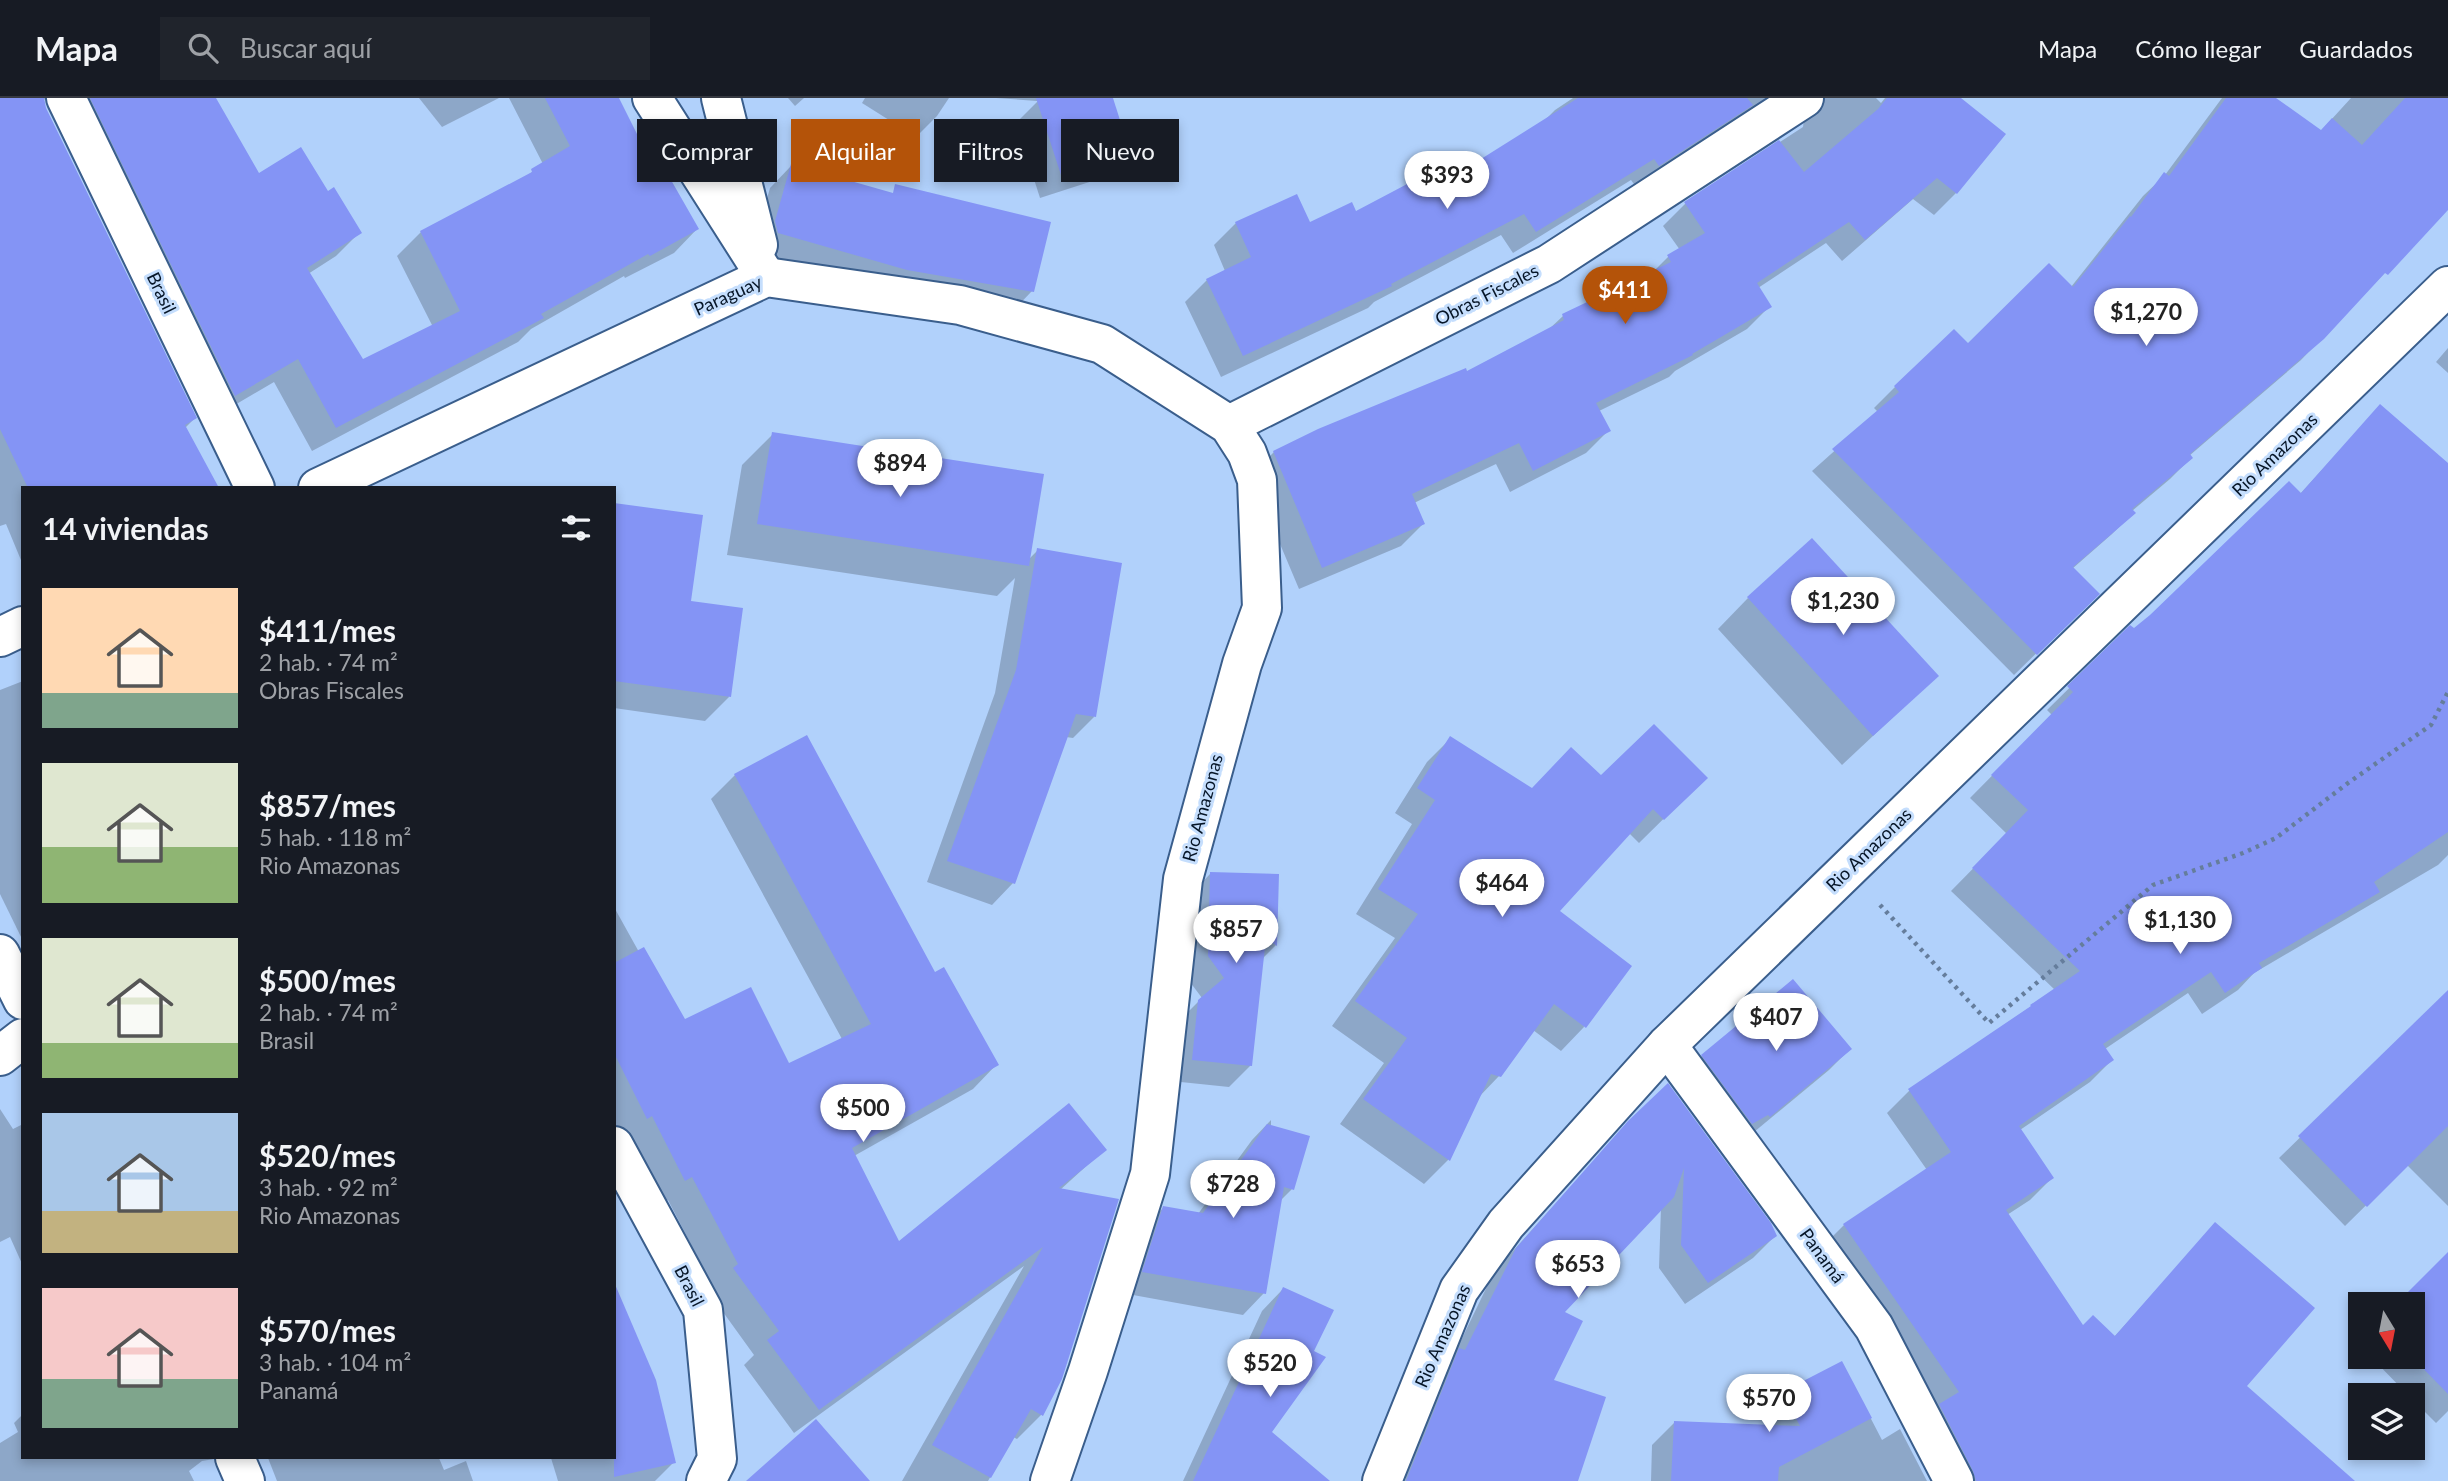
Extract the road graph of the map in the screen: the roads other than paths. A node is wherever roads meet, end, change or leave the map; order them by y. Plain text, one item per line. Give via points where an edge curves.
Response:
1 (66, 98) edge
2 (652, 98) edge
3 (721, 98) edge
4 (1804, 98) edge
5 (766, 277) junction
6 (2448, 286) edge
7 (1229, 425) junction
8 (254, 486) edge
9 (322, 486) edge
10 (21, 627) edge
11 (0, 637) edge
12 (0, 954) edge
13 (21, 996) edge
14 (21, 1040) edge
15 (1667, 1045) junction
16 (0, 1056) edge
17 (616, 1150) edge
18 (235, 1459) edge
19 (245, 1481) edge
20 (706, 1481) edge
21 (1051, 1481) edge
22 (1382, 1481) edge
23 (1954, 1481) edge

1 - 8 street, Brasil
2 - 5 street
3 - 5 street
4 - 7 street, Obras Fiscales via 1549,264
5 - 7 street, Paraguay via 960,305 1102,345
5 - 9 street, Paraguay
6 - 15 street, Rio Amazonas
7 - 21 street, Rio Amazonas via 1257,480 1262,608 1242,664 1184,879 1150,1174
10 - 11 street
12 - 13 street
14 - 16 street
15 - 22 street, Rio Amazonas via 1506,1224 1460,1290
15 - 23 street, Panamá via 1874,1327
17 - 20 street, Brasil via 702,1310 717,1459
18 - 19 street

